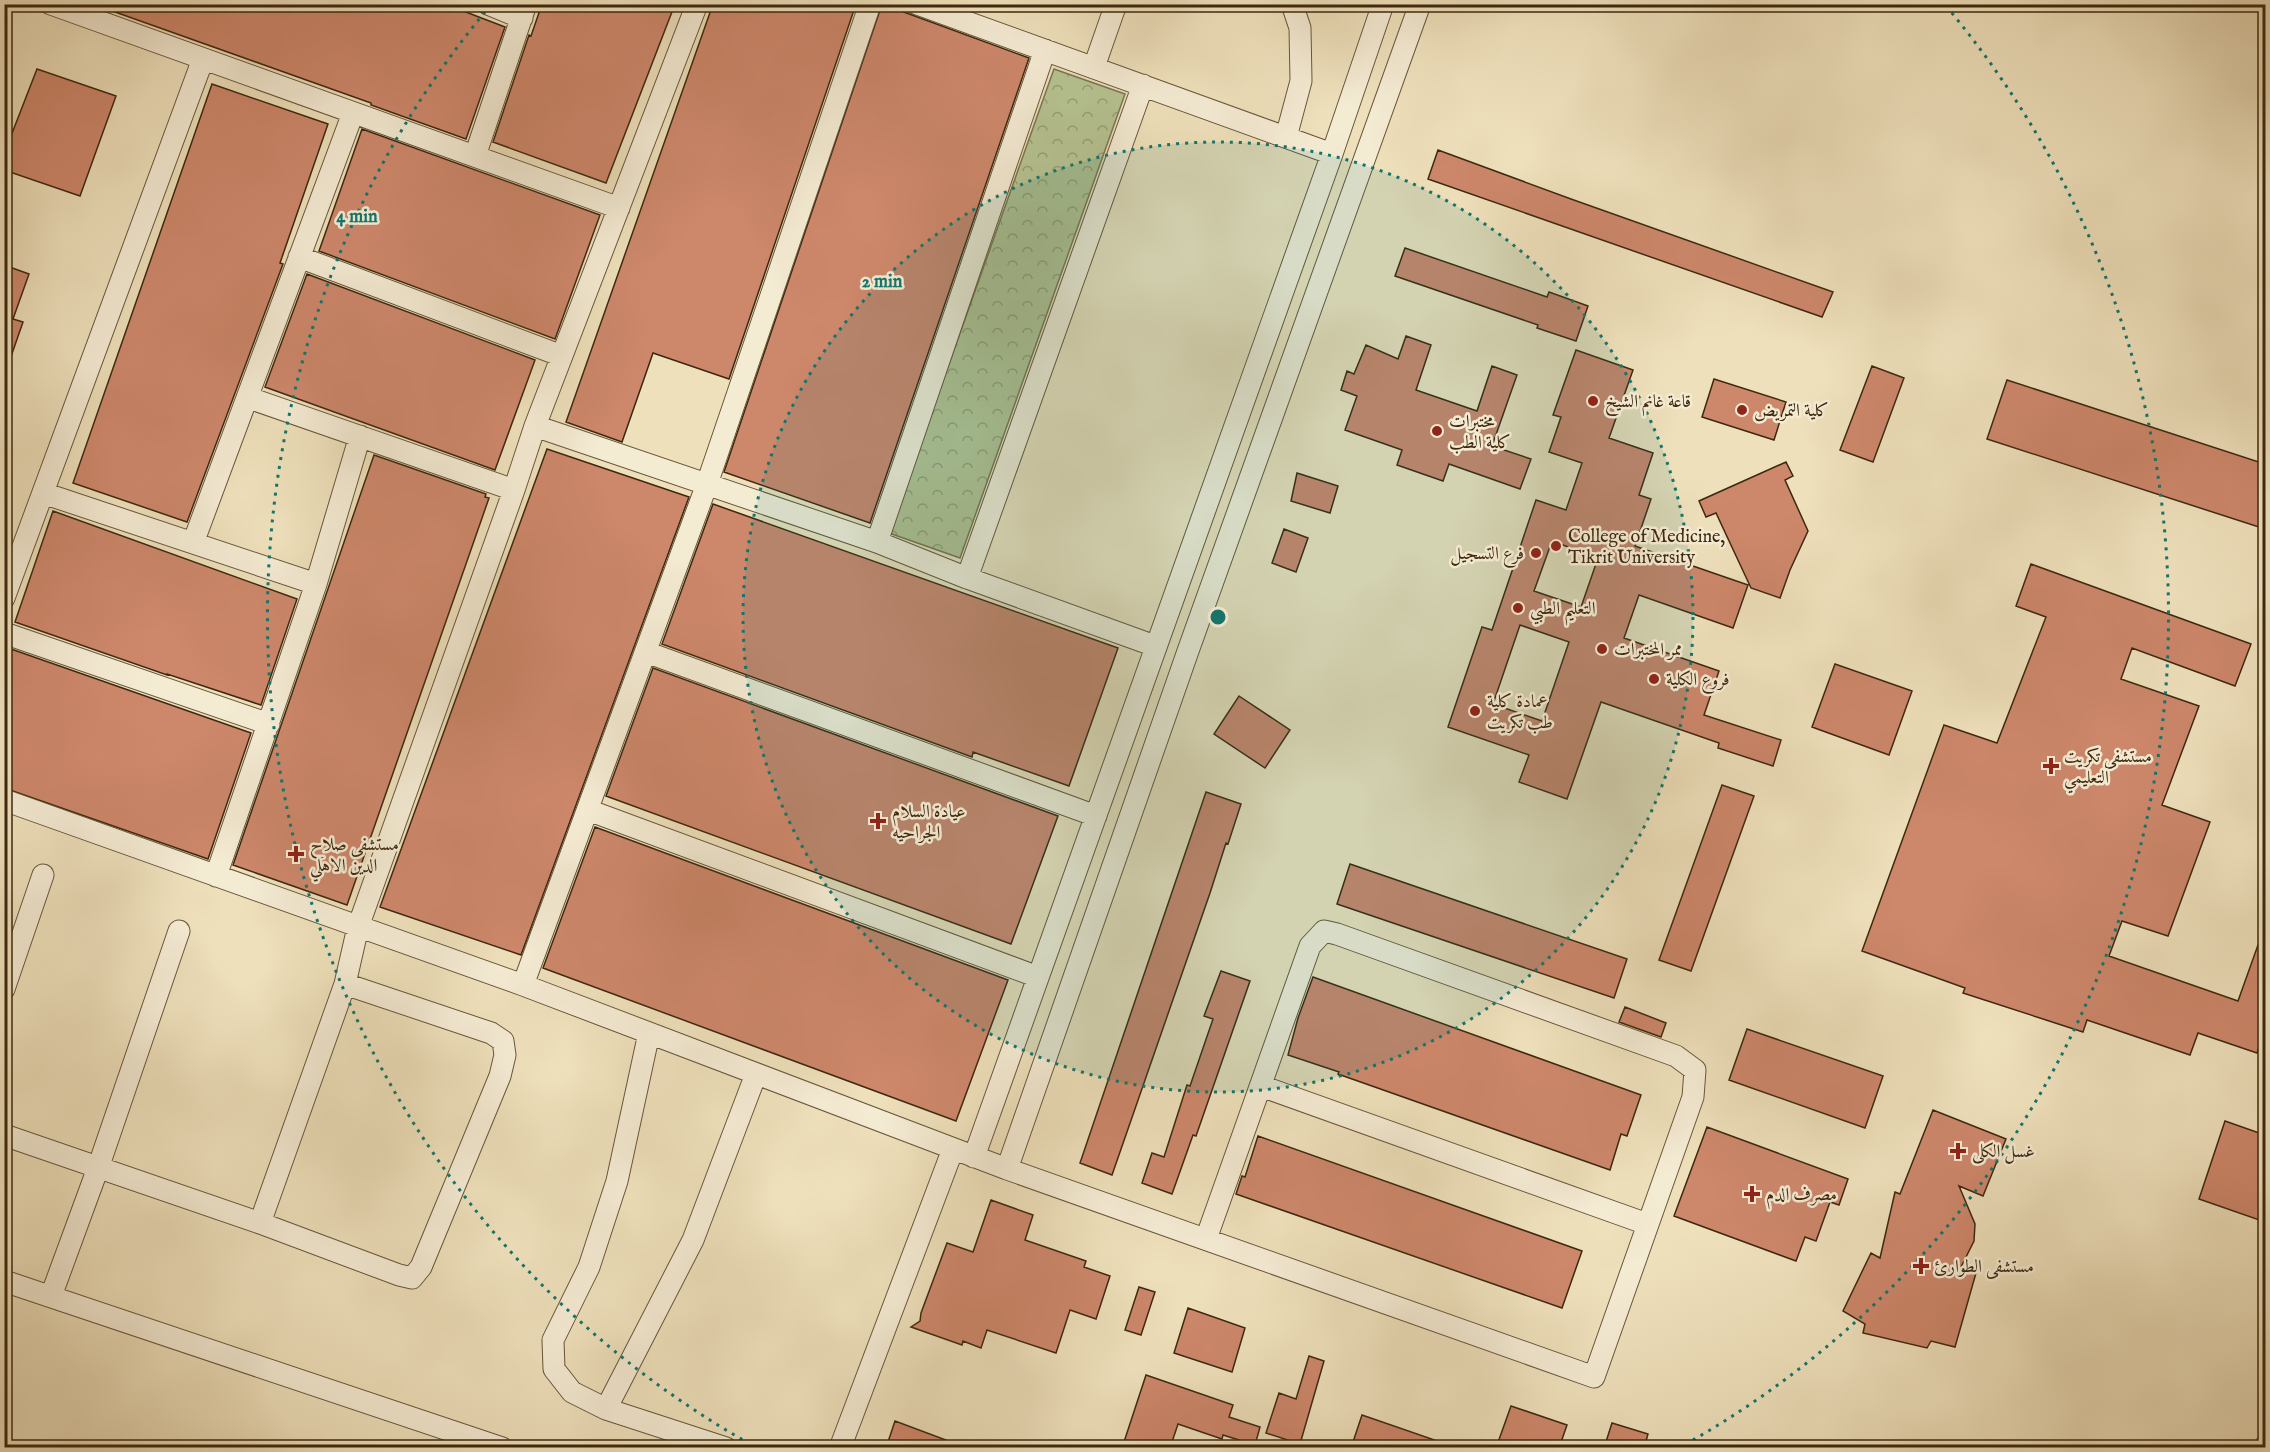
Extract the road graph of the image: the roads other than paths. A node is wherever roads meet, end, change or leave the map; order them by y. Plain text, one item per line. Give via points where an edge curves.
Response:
1 (488, 4) edge
2 (697, 4) edge
3 (870, 4) edge
4 (917, 4) edge
5 (1116, 4) edge
6 (1292, 4) edge
7 (1383, 4) edge
8 (1419, 4) edge
9 (61, 6) edge
10 (524, 11) edge
11 (1045, 50) junction
12 (203, 59) junction
13 (1094, 68) junction
14 (1143, 85) junction
15 (354, 113) junction
16 (1286, 137) junction
17 (1332, 154) junction
18 (475, 156) junction
19 (619, 208) junction
20 (299, 257) junction
21 (561, 356) junction
22 (1245, 395) junction
23 (249, 398) junction
24 (1276, 406) junction
25 (535, 426) junction
26 (360, 436) junction
27 (707, 484) junction
28 (514, 490) junction
29 (43, 493) junction
30 (877, 542) junction
31 (194, 543) junction
32 (967, 578) junction
33 (316, 584) junction
34 (4, 598) edge
35 (4, 633) edge
36 (1155, 646) junction
37 (646, 651) junction
38 (269, 724) junction
39 (4, 800) edge
40 (588, 810) junction
41 (1096, 816) junction
42 (43, 875) dead end
43 (216, 876) junction
44 (358, 927) junction
45 (179, 932) dead end
46 (1038, 977) junction
47 (345, 984) junction
48 (523, 985) junction
49 (4, 989) edge
50 (649, 1033) junction
51 (756, 1074) junction
52 (1261, 1086) junction
53 (4, 1135) edge
54 (953, 1149) junction
55 (974, 1157) junction
56 (98, 1168) junction
57 (1007, 1169) junction
58 (260, 1223) junction
59 (1647, 1224) junction
60 (1206, 1239) junction
61 (4, 1281) edge
62 (51, 1296) junction
63 (606, 1409) junction
64 (502, 1448) edge
65 (726, 1448) edge
66 (840, 1448) edge

1 - 10 street
2 - 19 street
3 - 27 street
4 - 11 street
5 - 13 street
6 - 16 street via 1300,28 1301,81
7 - 17 street
8 - 24 street
9 - 12 street
10 - 18 street
11 - 13 street
11 - 30 street
12 - 15 street
12 - 29 street
13 - 14 street
14 - 16 street
14 - 32 street
15 - 18 street
15 - 20 street
16 - 17 street
17 - 22 street
18 - 19 street
19 - 21 street
20 - 21 street
20 - 23 street
21 - 25 street
22 - 24 street
22 - 36 street
23 - 26 street
23 - 31 street
24 - 57 street
25 - 27 street
25 - 28 street
26 - 28 street
26 - 33 street
27 - 30 street
27 - 37 street
28 - 44 street
29 - 31 street
29 - 34 street
30 - 32 street
31 - 33 street
32 - 36 street
33 - 38 street
35 - 38 street
36 - 41 street
37 - 40 street
37 - 41 street
38 - 43 street
39 - 43 street
40 - 46 street
40 - 48 street
41 - 46 street
42 - 49 street
43 - 44 street
44 - 47 street
44 - 48 street
45 - 56 street
46 - 55 street
47 - 58 street
47 - 58 street via 491,1033 503,1041 505,1055 500,1076 412,1278
48 - 50 street
50 - 51 street
50 - 63 street via 617,1181 588,1267 553,1340 554,1369 572,1392
51 - 54 street
51 - 63 street via 693,1240
52 - 59 street
52 - 59 street via 1310,946 1324,932 1337,934 1676,1056 1695,1070 1693,1097
52 - 60 street
53 - 56 street
54 - 55 street
54 - 66 street
55 - 57 street
56 - 58 street
56 - 62 street
57 - 60 street
59 - 60 street via 1594,1377
61 - 62 street
62 - 64 street
63 - 65 street

